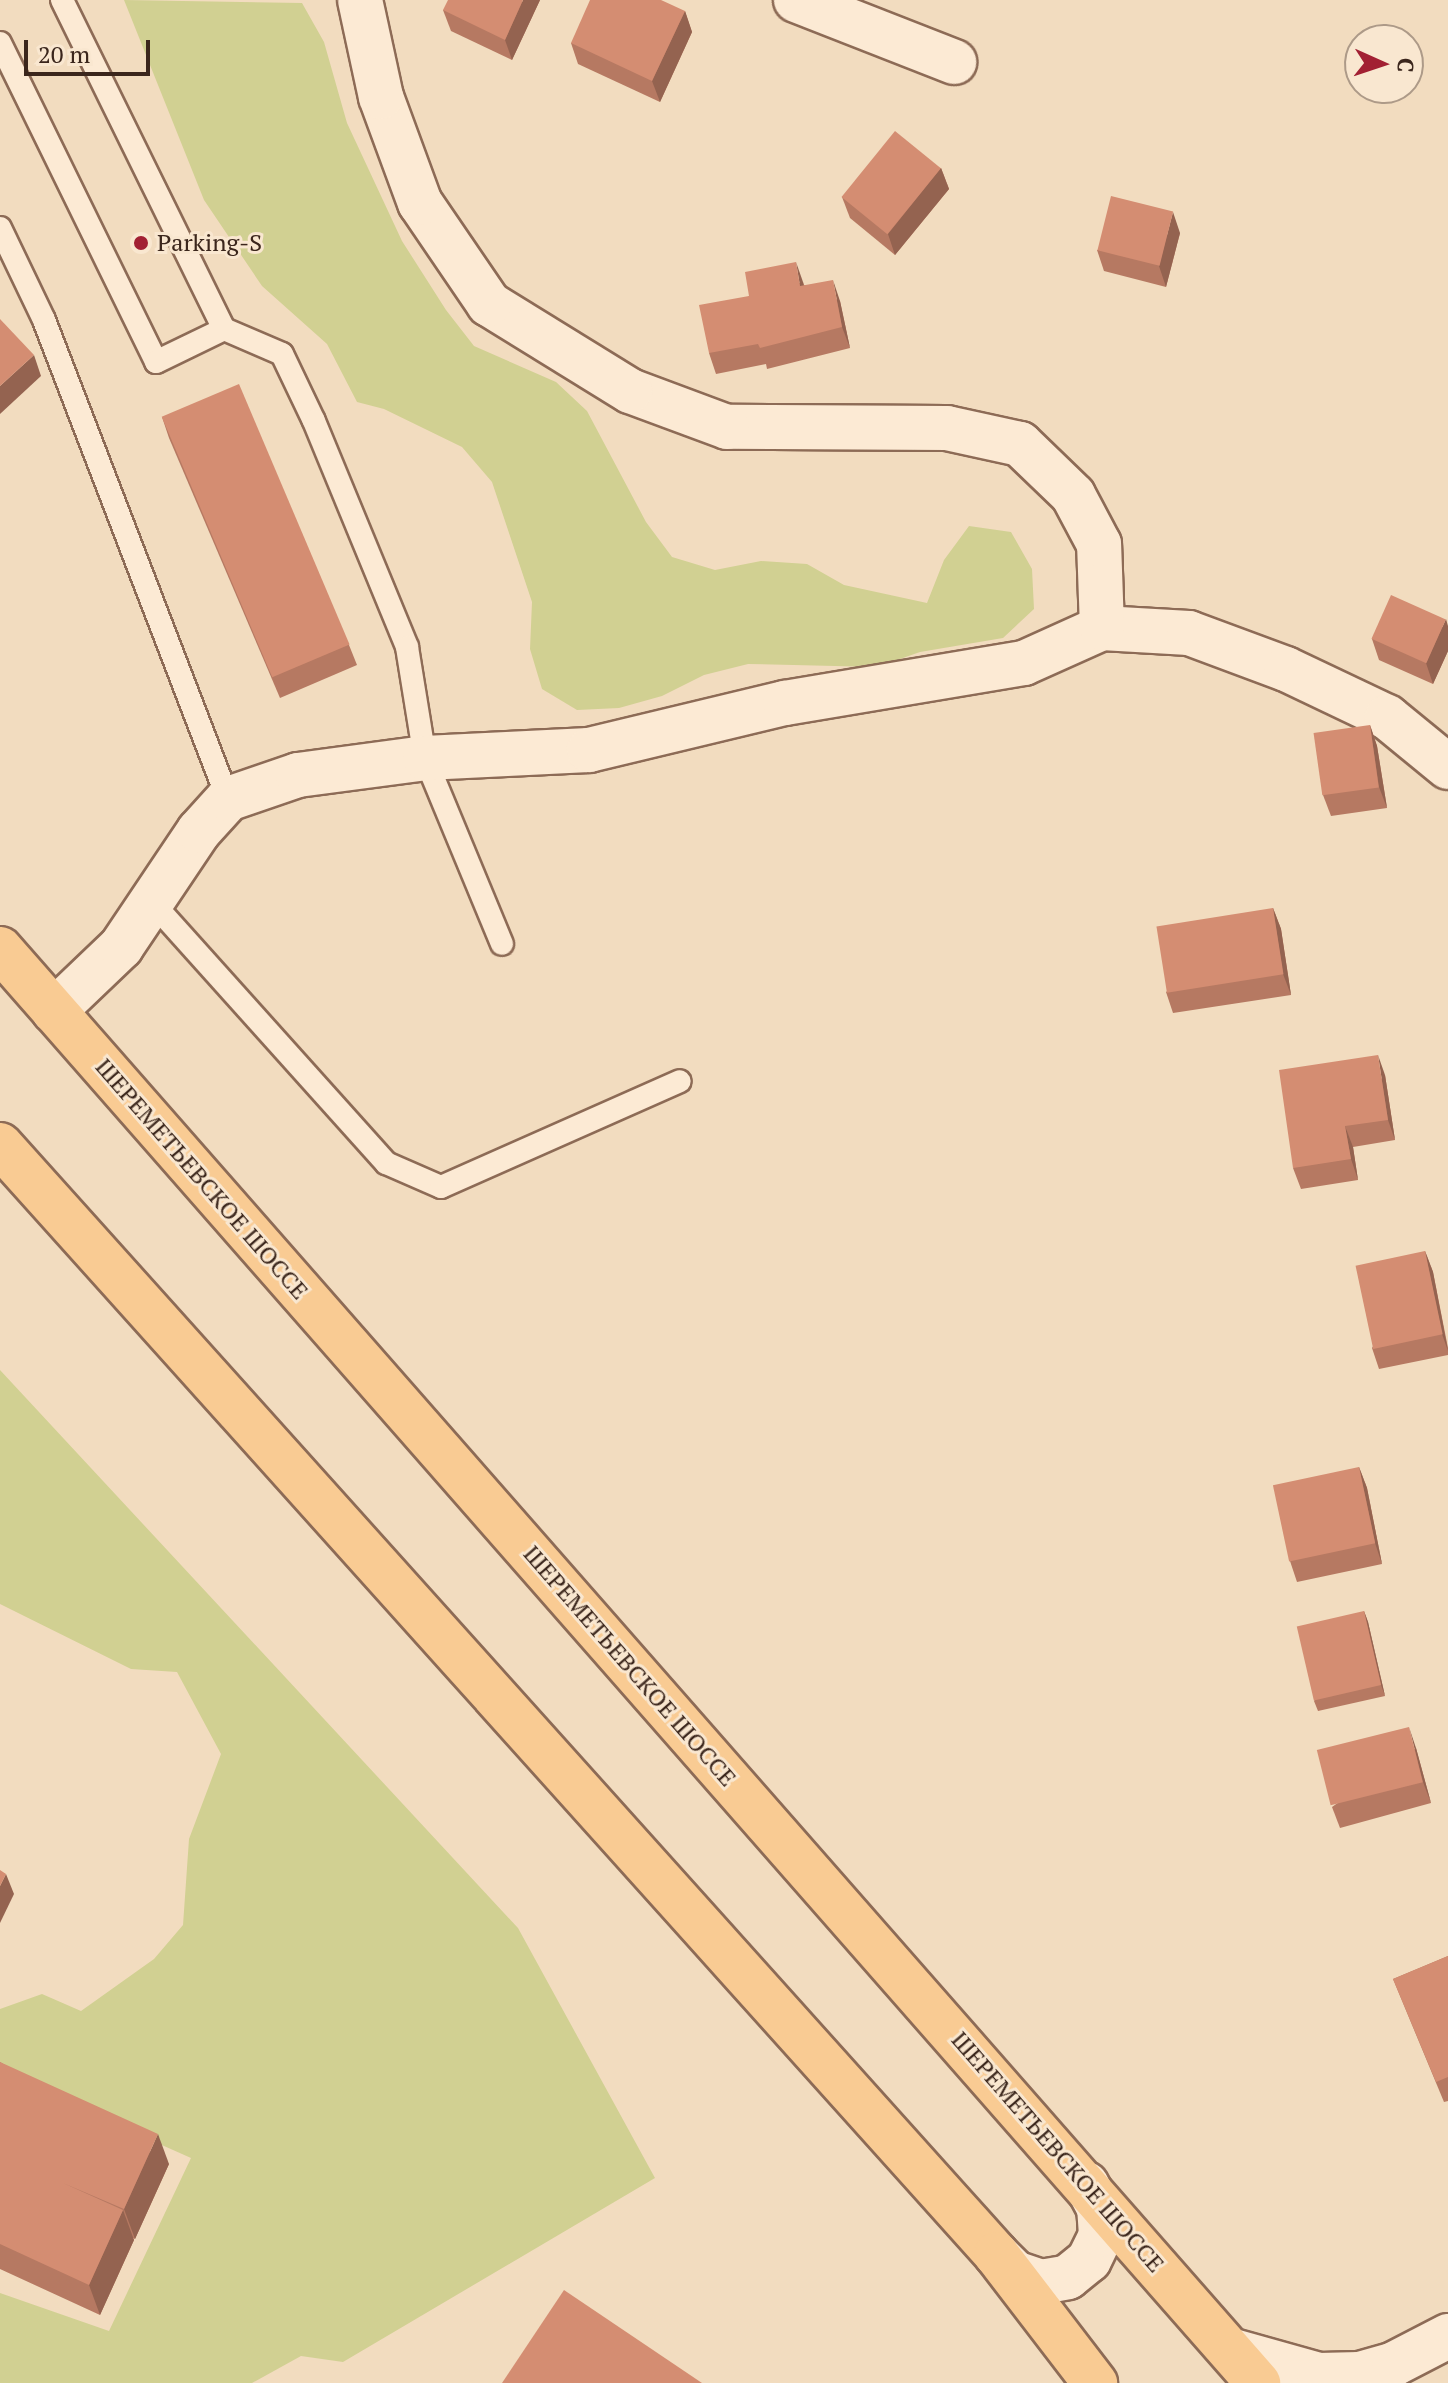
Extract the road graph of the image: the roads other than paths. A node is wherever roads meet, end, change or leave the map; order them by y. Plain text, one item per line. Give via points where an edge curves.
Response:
1 (62, 0) edge
2 (360, 0) edge
3 (796, 0) edge
4 (0, 43) edge
5 (954, 62) dead end
6 (0, 228) edge
7 (224, 329) junction
8 (1102, 628) junction
9 (425, 758) junction
10 (1448, 767) edge
11 (228, 799) junction
12 (151, 901) junction
13 (502, 944) dead end
14 (0, 949) edge
15 (54, 1011) junction
16 (680, 1081) dead end
17 (0, 1145) edge
18 (1086, 2184) junction
19 (996, 2254) junction
20 (1448, 2336) edge
21 (1448, 2343) edge
22 (1245, 2367) edge
23 (1095, 2383) edge
24 (1428, 2383) edge

1 - 7 lane
2 - 8 street via 381,97 420,203 489,304 630,391 727,427 947,428 1020,444 1073,495 1099,544
3 - 5 street
4 - 7 lane via 156,362
6 - 11 lane via 44,320
7 - 9 lane via 282,354 314,421 407,647
8 - 9 street via 1024,663 785,703 589,750
8 - 10 street via 1189,633 1286,669 1387,717
9 - 11 street via 298,775
9 - 13 lane
11 - 12 street
12 - 15 street via 121,947
12 - 16 lane via 386,1163 441,1187
14 - 15 main road, ШЕРЕМЕТЬЕВСКОЕ ШОССЕ
15 - 18 main road, ШЕРЕМЕТЬЕВСКОЕ ШОССЕ
17 - 19 main road
18 - 19 street via 1099,2208 1101,2235 1089,2260 1068,2277 1041,2282 1015,2273
18 - 22 main road, ШЕРЕМЕТЬЕВСКОЕ ШОССЕ
19 - 23 main road
20 - 22 street via 1360,2374
21 - 24 street

